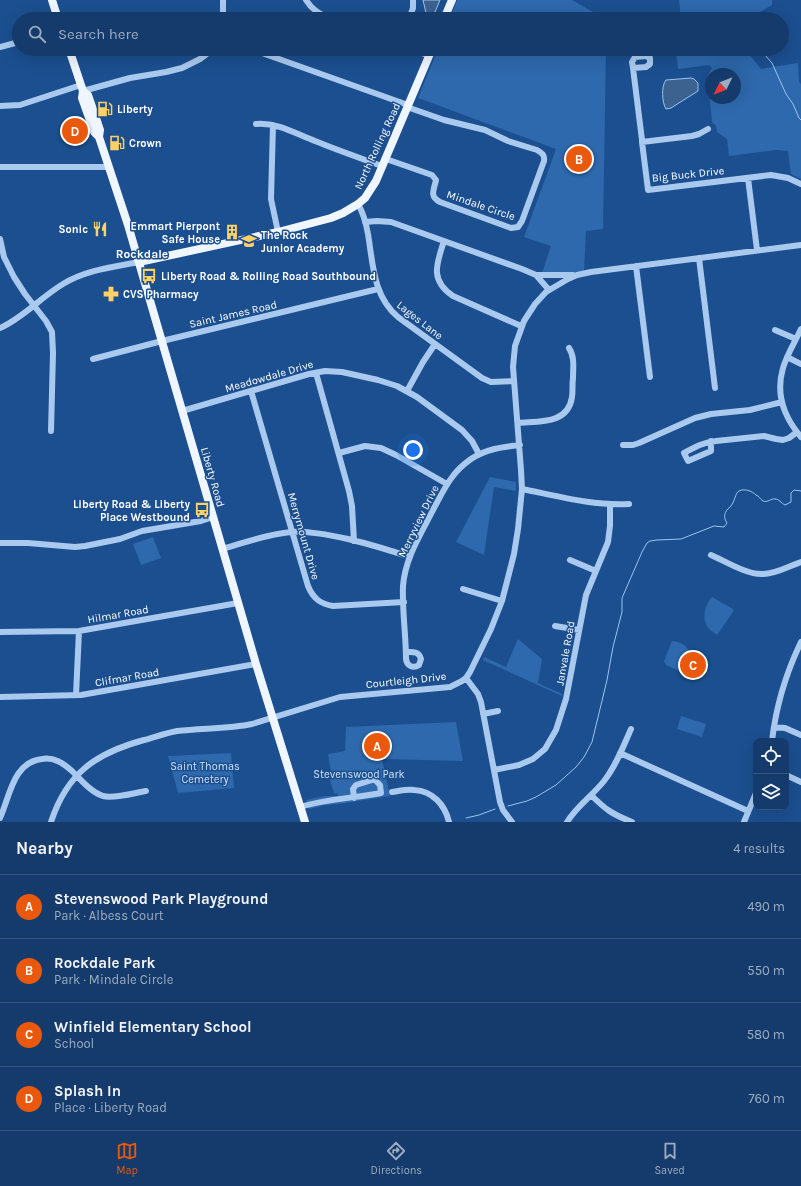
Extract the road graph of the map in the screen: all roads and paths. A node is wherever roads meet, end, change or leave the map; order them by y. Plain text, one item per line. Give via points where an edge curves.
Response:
1 (52, 0) edge
2 (223, 0) edge
3 (306, 0) edge
4 (413, 0) edge
5 (452, 0) edge
6 (56, 12) edge
7 (222, 12) edge
8 (316, 12) edge
9 (412, 12) edge
10 (447, 12) edge
11 (12, 44) edge
12 (0, 47) edge
13 (71, 56) edge
14 (204, 56) edge
15 (270, 56) edge
16 (428, 56) edge
17 (633, 68) dead end
18 (82, 88) junction
19 (0, 106) edge
20 (408, 106) junction
21 (256, 124) dead end
22 (273, 125) junction
23 (708, 129) dead end
24 (642, 142) junction
25 (384, 162) junction
26 (0, 167) edge
27 (109, 167) junction
28 (748, 178) junction
29 (801, 184) edge
30 (358, 204) junction
31 (366, 222) junction
32 (278, 232) junction
33 (0, 239) edge
34 (444, 241) junction
35 (801, 245) edge
36 (757, 250) junction
37 (700, 258) junction
38 (139, 262) junction
39 (636, 266) junction
40 (536, 275) junction
41 (576, 275) junction
42 (378, 289) junction
43 (549, 290) junction
44 (34, 305) junction
45 (521, 326) junction
46 (0, 328) edge
47 (801, 329) edge
48 (775, 330) dead end
49 (796, 339) junction
50 (162, 341) junction
51 (435, 344) junction
52 (569, 348) dead end
53 (787, 357) junction
54 (93, 359) dead end
55 (801, 364) edge
56 (316, 373) junction
57 (650, 377) dead end
58 (514, 381) junction
59 (715, 388) dead end
60 (407, 391) junction
61 (251, 392) junction
62 (782, 402) junction
63 (182, 412) junction
64 (518, 422) junction
65 (50, 431) dead end
66 (799, 435) edge
67 (711, 441) dead end
68 (520, 445) junction
69 (623, 445) dead end
70 (339, 453) junction
71 (479, 454) junction
72 (447, 484) junction
73 (522, 489) junction
74 (629, 504) dead end
75 (610, 505) junction
76 (213, 517) junction
77 (292, 532) junction
78 (354, 541) junction
79 (0, 543) edge
80 (222, 549) junction
81 (711, 554) dead end
82 (410, 557) junction
83 (570, 560) dead end
84 (801, 562) edge
85 (596, 571) junction
86 (463, 589) dead end
87 (502, 601) junction
88 (404, 602) junction
89 (238, 603) junction
90 (555, 626) dead end
91 (579, 630) junction
92 (0, 632) edge
93 (79, 632) junction
94 (801, 643) edge
95 (406, 652) dead end
96 (256, 664) junction
97 (466, 678) junction
98 (76, 696) junction
99 (0, 697) edge
100 (498, 711) dead end
101 (483, 714) junction
102 (273, 718) junction
103 (774, 727) junction
104 (631, 729) dead end
105 (801, 735) edge
106 (772, 738) edge
107 (620, 754) junction
108 (494, 770) junction
109 (77, 776) junction
110 (789, 776) edge
111 (801, 782) edge
112 (146, 790) dead end
113 (392, 792) dead end
114 (591, 794) junction
115 (354, 798) junction
116 (753, 800) edge
117 (300, 806) junction
118 (748, 811) junction
119 (0, 818) edge
120 (51, 822) edge
121 (305, 822) edge
122 (449, 822) edge
123 (512, 822) edge
124 (567, 822) edge
125 (632, 822) edge
126 (744, 822) edge

1 - 6 main road
2 - 7 street
3 - 8 street
4 - 9 street
5 - 10 main road
11 - 12 street
13 - 18 main road, Liberty Road
14 - 18 street via 182,68
15 - 20 street
16 - 20 main road, North Rolling Road
17 - 24 street, Big Buck Drive
18 - 19 street via 20,105
18 - 27 main road, Liberty Road via 82,98
20 - 25 main road, North Rolling Road
20 - 25 street, Mindale Circle via 444,120 486,130 544,155 522,222 518,227 511,228 440,202 433,196 435,177
21 - 22 street
22 - 25 street via 318,143
22 - 32 street via 271,199
23 - 24 street via 692,136
24 - 28 street, Big Buck Drive via 648,190
25 - 30 main road, North Rolling Road via 372,189
26 - 27 street
27 - 38 main road, Liberty Road
28 - 29 street, Big Buck Drive via 780,176
28 - 36 street
30 - 31 street, Lages Lane
30 - 32 main road, North Rolling Road via 331,218
31 - 34 street via 391,222
31 - 42 street, Lages Lane
32 - 38 main road, North Rolling Road
33 - 44 street via 9,268 18,285
34 - 40 street
34 - 45 street via 436,267 443,288 453,296
35 - 36 street
36 - 37 street
37 - 39 street
37 - 59 street
38 - 44 street, North Rolling Road via 96,270 75,278
38 - 50 main road, Liberty Road
39 - 41 street
39 - 57 street
40 - 41 street
40 - 43 street
41 - 43 street
42 - 50 street, Saint James Road
42 - 51 street, Lages Lane via 383,301 394,313
43 - 45 street via 530,310
44 - 46 street, North Rolling Road
44 - 65 street via 52,332
45 - 58 street via 514,351
47 - 49 street
48 - 49 street
49 - 53 street
50 - 54 street, Saint James Road
50 - 63 main road, Liberty Road
51 - 58 street, Lages Lane via 486,380
51 - 60 street
52 - 64 street via 573,362 572,398 567,410 553,420
53 - 55 street
53 - 62 street via 780,378
56 - 60 street, Meadowdale Drive via 342,372 386,382
56 - 61 street, Meadowdale Drive
56 - 70 street
58 - 64 street
60 - 71 street, Meadowdale Drive via 462,430
61 - 63 street, Meadowdale Drive
61 - 77 street, Merrymount Drive
62 - 66 street via 788,419
62 - 69 street via 750,410 703,416 639,443
63 - 76 main road, Liberty Road
64 - 68 street
66 - 67 street via 783,440 764,436
68 - 71 street, Merryview Drive via 491,449
68 - 73 street
70 - 72 street via 365,446 381,448
70 - 78 street via 351,499
71 - 72 street, Merryview Drive via 464,464
72 - 82 street, Merryview Drive
73 - 75 street
73 - 87 street via 514,554
74 - 75 street
75 - 85 street, Janvale Road via 608,542
76 - 79 street via 142,531 120,539 85,546
76 - 80 main road, Liberty Road
77 - 78 street via 318,533
77 - 80 street
77 - 88 street, Merrymount Drive via 308,586 313,596 322,603 333,606
78 - 82 street
80 - 89 main road, Liberty Road
81 - 84 street via 756,574 770,573
82 - 88 street, Merryview Drive via 404,585
83 - 85 street
85 - 91 street, Janvale Road via 586,595
86 - 87 street
87 - 97 street via 475,664
88 - 95 street, Merryview Drive
89 - 93 street, Hilmar Road
89 - 96 main road, Liberty Road
90 - 91 street
91 - 108 street, Janvale Road via 566,699 550,741 533,759
92 - 93 street, Hilmar Road
93 - 98 street
94 - 103 street via 788,672
96 - 98 street, Clifmar Road
96 - 102 main road, Liberty Road
97 - 101 street via 478,694
97 - 102 street, Courtleigh Drive via 450,687 340,697
98 - 99 street, Clifmar Road
100 - 101 street
101 - 108 street
102 - 109 street, Courtleigh Drive via 245,725 175,732 128,744 99,757
102 - 117 main road, Liberty Road
103 - 105 street via 785,728
103 - 106 street
104 - 107 street
107 - 114 street via 605,780
107 - 118 street
108 - 123 street via 500,802
109 - 112 street via 92,790 104,796
109 - 119 street via 54,760 40,759 28,763 18,772
109 - 120 street, Courtleigh Drive via 62,797
110 - 111 street
113 - 122 street via 426,792 445,809
114 - 124 street via 572,813
114 - 125 street via 607,810
115 - 115 street via 356,785 372,780 380,785 381,794
115 - 117 street
116 - 118 street
117 - 121 main road, Liberty Road
118 - 126 street

